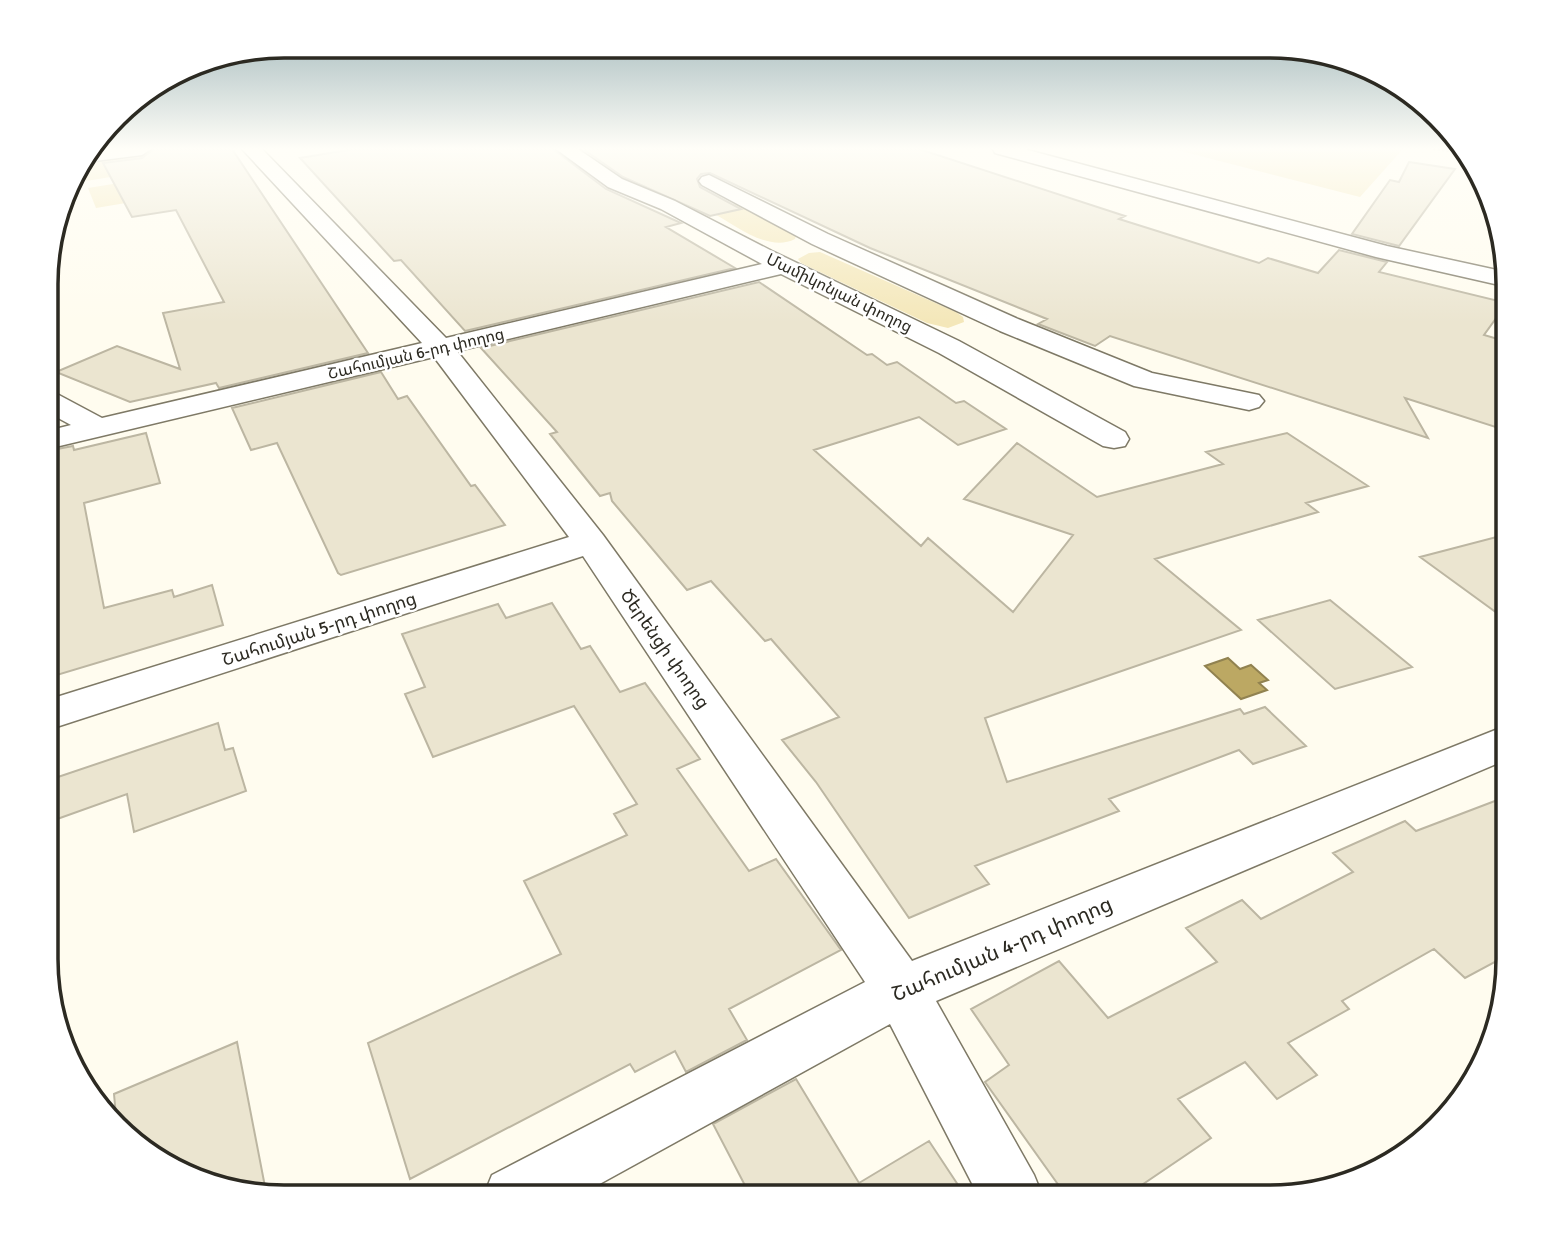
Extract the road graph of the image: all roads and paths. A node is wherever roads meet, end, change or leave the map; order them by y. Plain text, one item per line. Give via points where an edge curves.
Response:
1 (308, 207) edge
2 (672, 207) edge
3 (759, 207) edge
4 (1217, 207) edge
5 (1278, 207) edge
6 (820, 239) junction
7 (1494, 260) edge
8 (774, 261) junction
9 (1496, 277) edge
10 (1009, 325) junction
11 (949, 347) junction
12 (441, 348) junction
13 (1249, 401) dead end
14 (58, 406) edge
15 (98, 428) junction
16 (58, 437) edge
17 (1114, 439) dead end
18 (592, 542) junction
19 (58, 712) edge
20 (1496, 746) edge
21 (901, 990) junction
22 (536, 1185) edge
23 (1006, 1185) edge

1 - 12 street, Ծերենցի փողոց
2 - 8 street, Մամիկոնյան փողոց
3 - 6 street
4 - 9 street
5 - 7 street
6 - 8 street, Շահումյան 6-րդ փողոց
6 - 10 street
8 - 11 street, Մամիկոնյան փողոց
8 - 12 street, Շահումյան 6-րդ փողոց
10 - 11 street
10 - 13 street via 1144,380
11 - 17 street, Մամիկոնյան փողոց
12 - 15 street, Շահումյան 6-րդ փողոց
12 - 18 street, Ծերենցի փողոց
14 - 15 street
15 - 16 street, Շահումյան 6-րդ փողոց
18 - 19 street, Շահումյան 5-րդ փողոց
18 - 21 street, Ծերենցի փողոց
20 - 21 street, Շահումյան 4-րդ փողոց
21 - 22 street, Շահումյան 4-րդ փողոց
21 - 23 street, Ծերենցի փողոց

